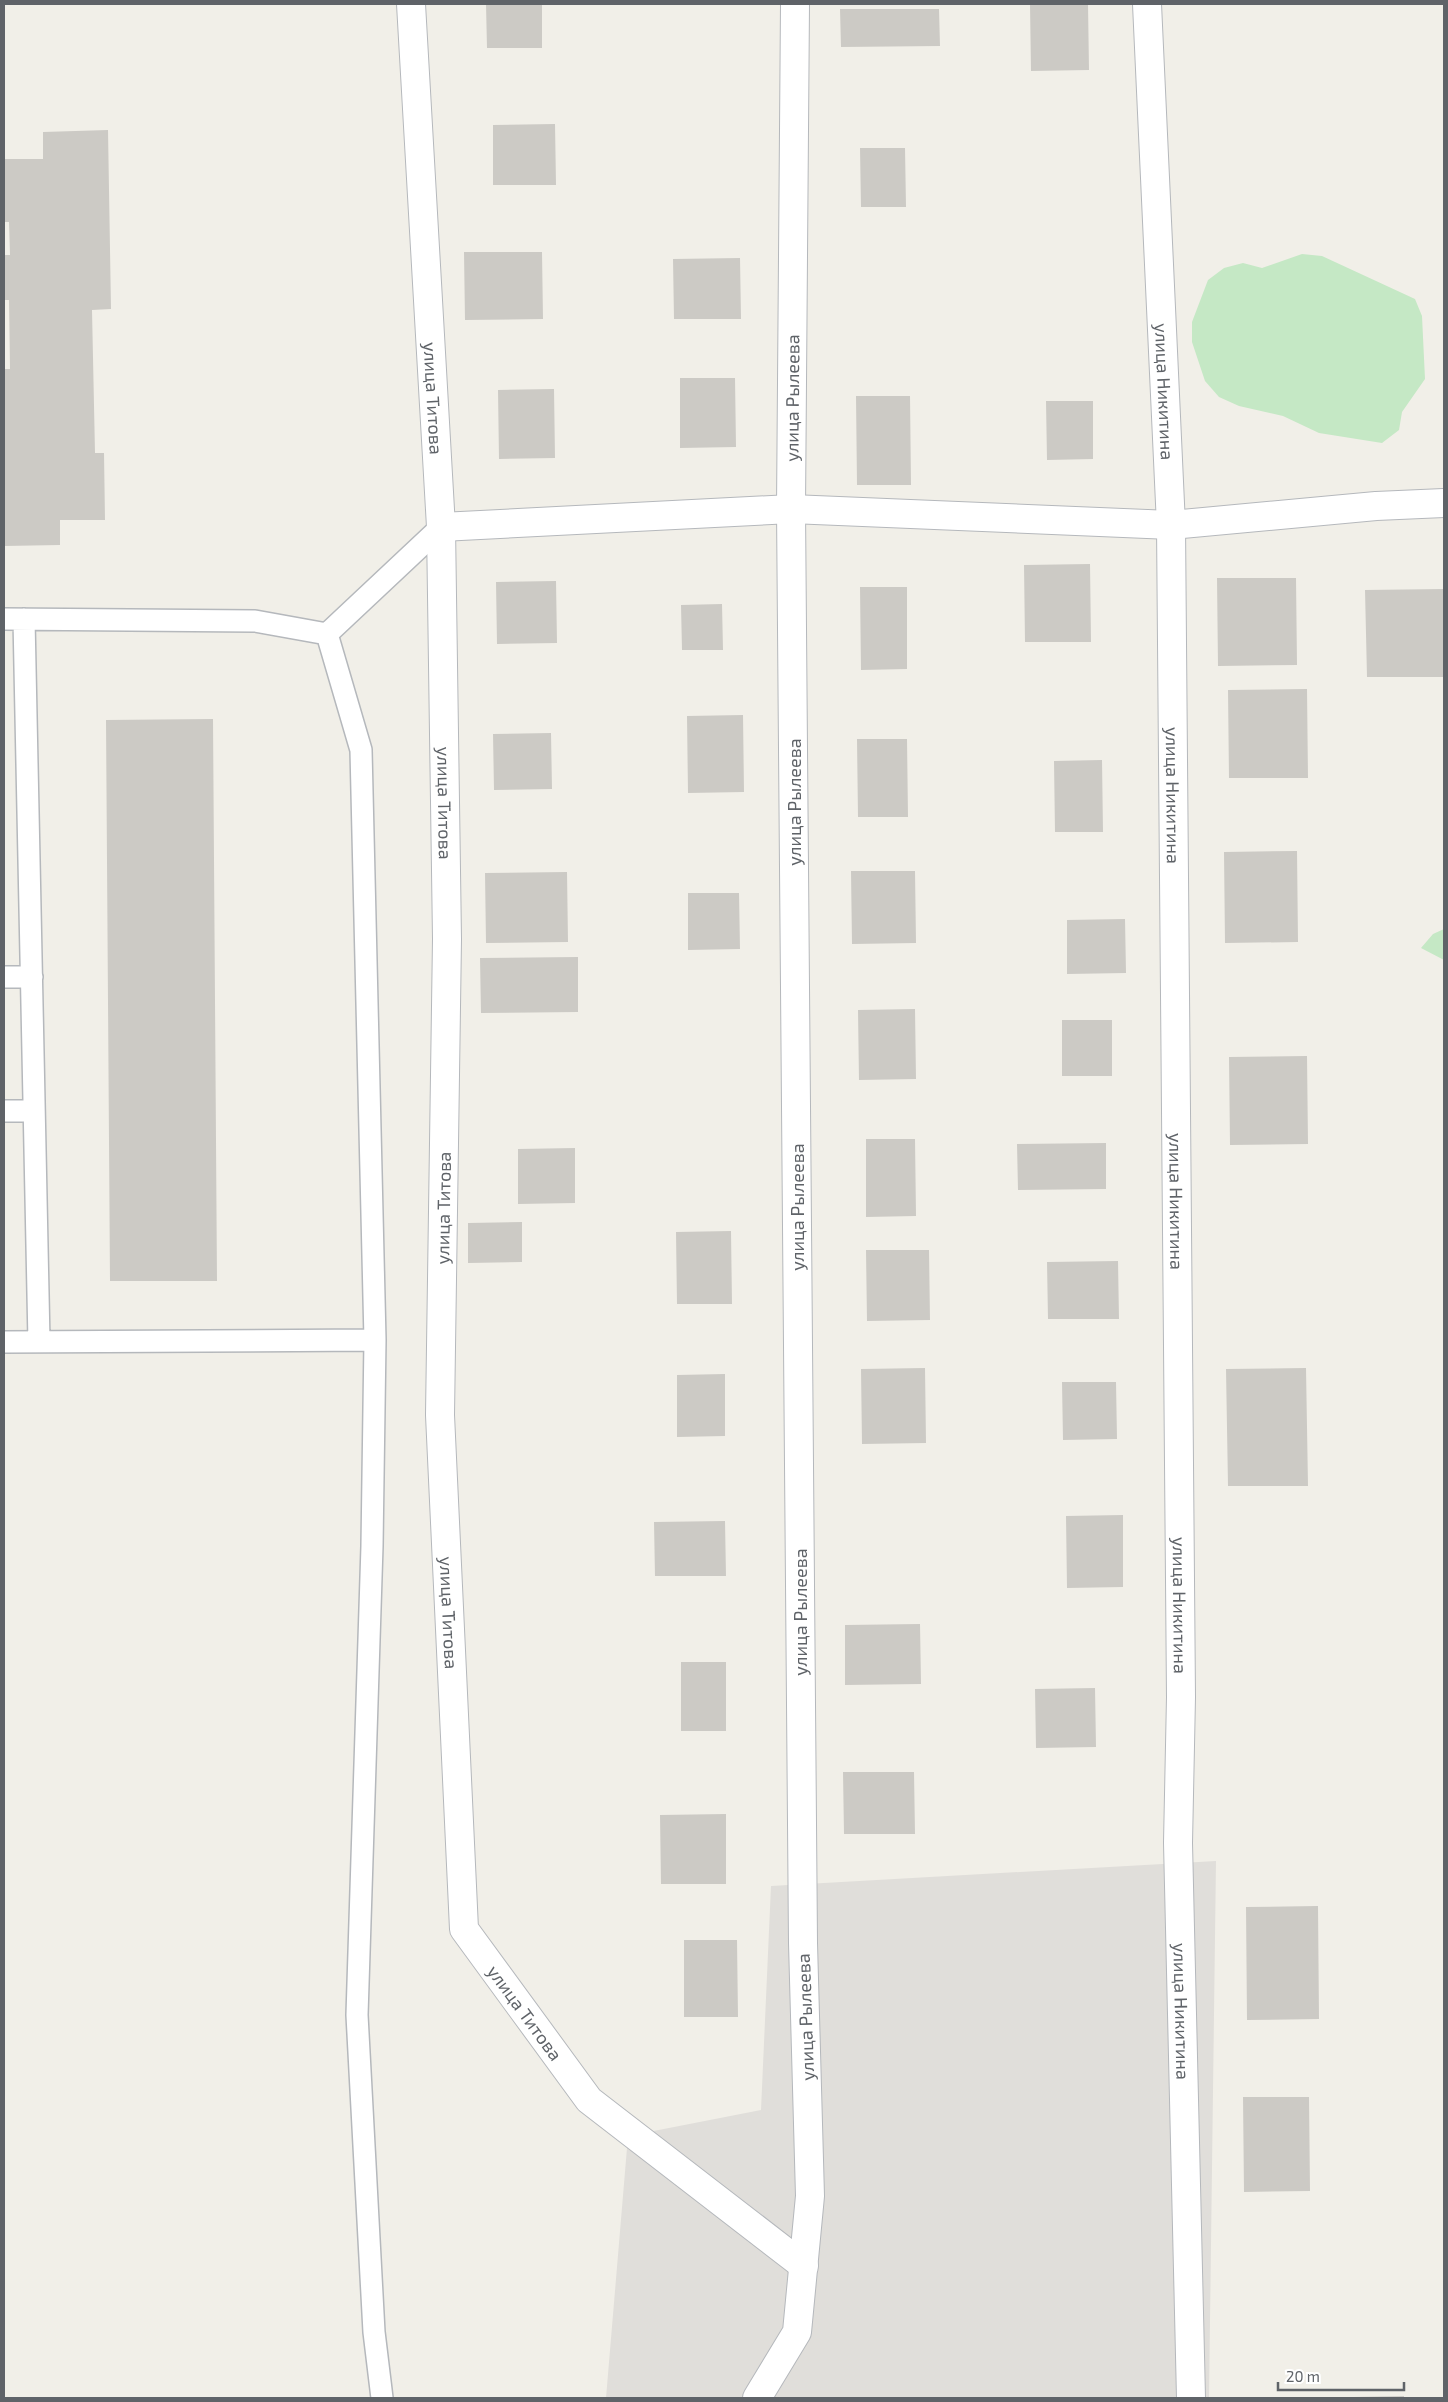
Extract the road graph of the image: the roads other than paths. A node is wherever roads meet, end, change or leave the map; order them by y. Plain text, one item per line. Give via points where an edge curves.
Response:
1 (411, 4) edge
2 (794, 4) edge
3 (1147, 4) edge
4 (1444, 504) edge
5 (792, 509) junction
6 (1171, 526) junction
7 (441, 527) junction
8 (14, 619) edge
9 (327, 634) junction
10 (4, 977) edge
11 (32, 977) junction
12 (4, 1111) edge
13 (34, 1111) junction
14 (375, 1340) junction
15 (4, 1342) edge
16 (39, 1342) junction
17 (804, 2266) junction
18 (382, 2398) edge
19 (757, 2398) edge
20 (1191, 2398) edge

1 - 7 street, улица Титова
2 - 5 street, улица Рылеева
3 - 6 street, улица Никитина
4 - 6 street via 1376,506
5 - 6 street
5 - 7 street
5 - 17 street, улица Рылеева via 803,1943 810,2196
6 - 20 street, улица Никитина via 1181,1687 1178,1843
7 - 9 lane
7 - 17 street, улица Титова via 447,939 440,1415 464,1929 589,2100
8 - 9 lane via 255,621
8 - 11 lane
9 - 14 lane via 361,750
10 - 11 lane
11 - 13 lane
12 - 13 lane
13 - 16 lane
14 - 16 lane
14 - 18 lane via 372,1556 357,2015 374,2332
15 - 16 lane
17 - 19 street, улица Рылеева via 798,2332

